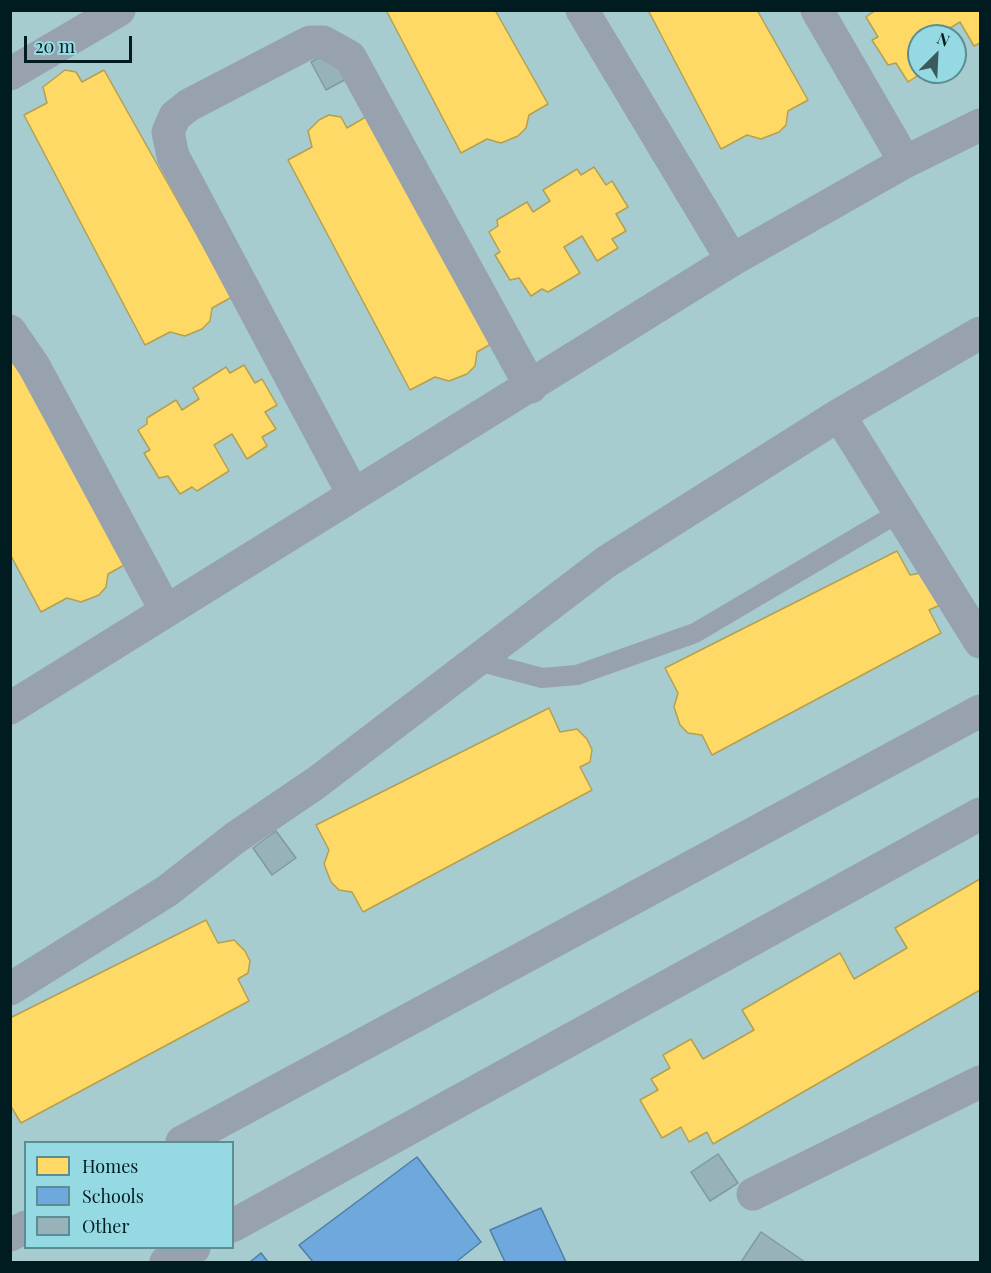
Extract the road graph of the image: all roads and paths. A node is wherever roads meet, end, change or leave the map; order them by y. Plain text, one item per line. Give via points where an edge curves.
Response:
1 (119, 10) edge
2 (582, 10) edge
3 (817, 10) edge
4 (10, 74) edge
5 (981, 125) edge
6 (905, 162) junction
7 (732, 260) junction
8 (10, 331) edge
9 (981, 333) edge
10 (531, 387) junction
11 (839, 415) junction
12 (353, 494) junction
13 (900, 512) junction
14 (166, 611) junction
15 (981, 642) edge
16 (478, 661) junction
17 (10, 708) edge
18 (981, 711) edge
19 (981, 814) edge
20 (10, 989) edge
21 (981, 1082) edge
22 (186, 1141) edge
23 (753, 1194) dead end
24 (234, 1225) edge
25 (24, 1228) edge
26 (10, 1236) edge
27 (192, 1249) edge
28 (166, 1263) edge

1 - 4 street
2 - 7 street
3 - 6 street
5 - 6 street
6 - 7 street
7 - 10 street
8 - 14 street via 34,366
9 - 11 street
10 - 12 street
10 - 12 street via 350,57 322,42 310,42 189,105 174,116 168,132 173,156
11 - 13 street
11 - 16 street via 606,562
12 - 14 street
13 - 15 street
13 - 16 lane via 695,633 662,645 577,675 542,678
14 - 17 street
16 - 20 street via 167,891
18 - 22 street
19 - 24 street
21 - 23 street
25 - 26 street
27 - 28 street

